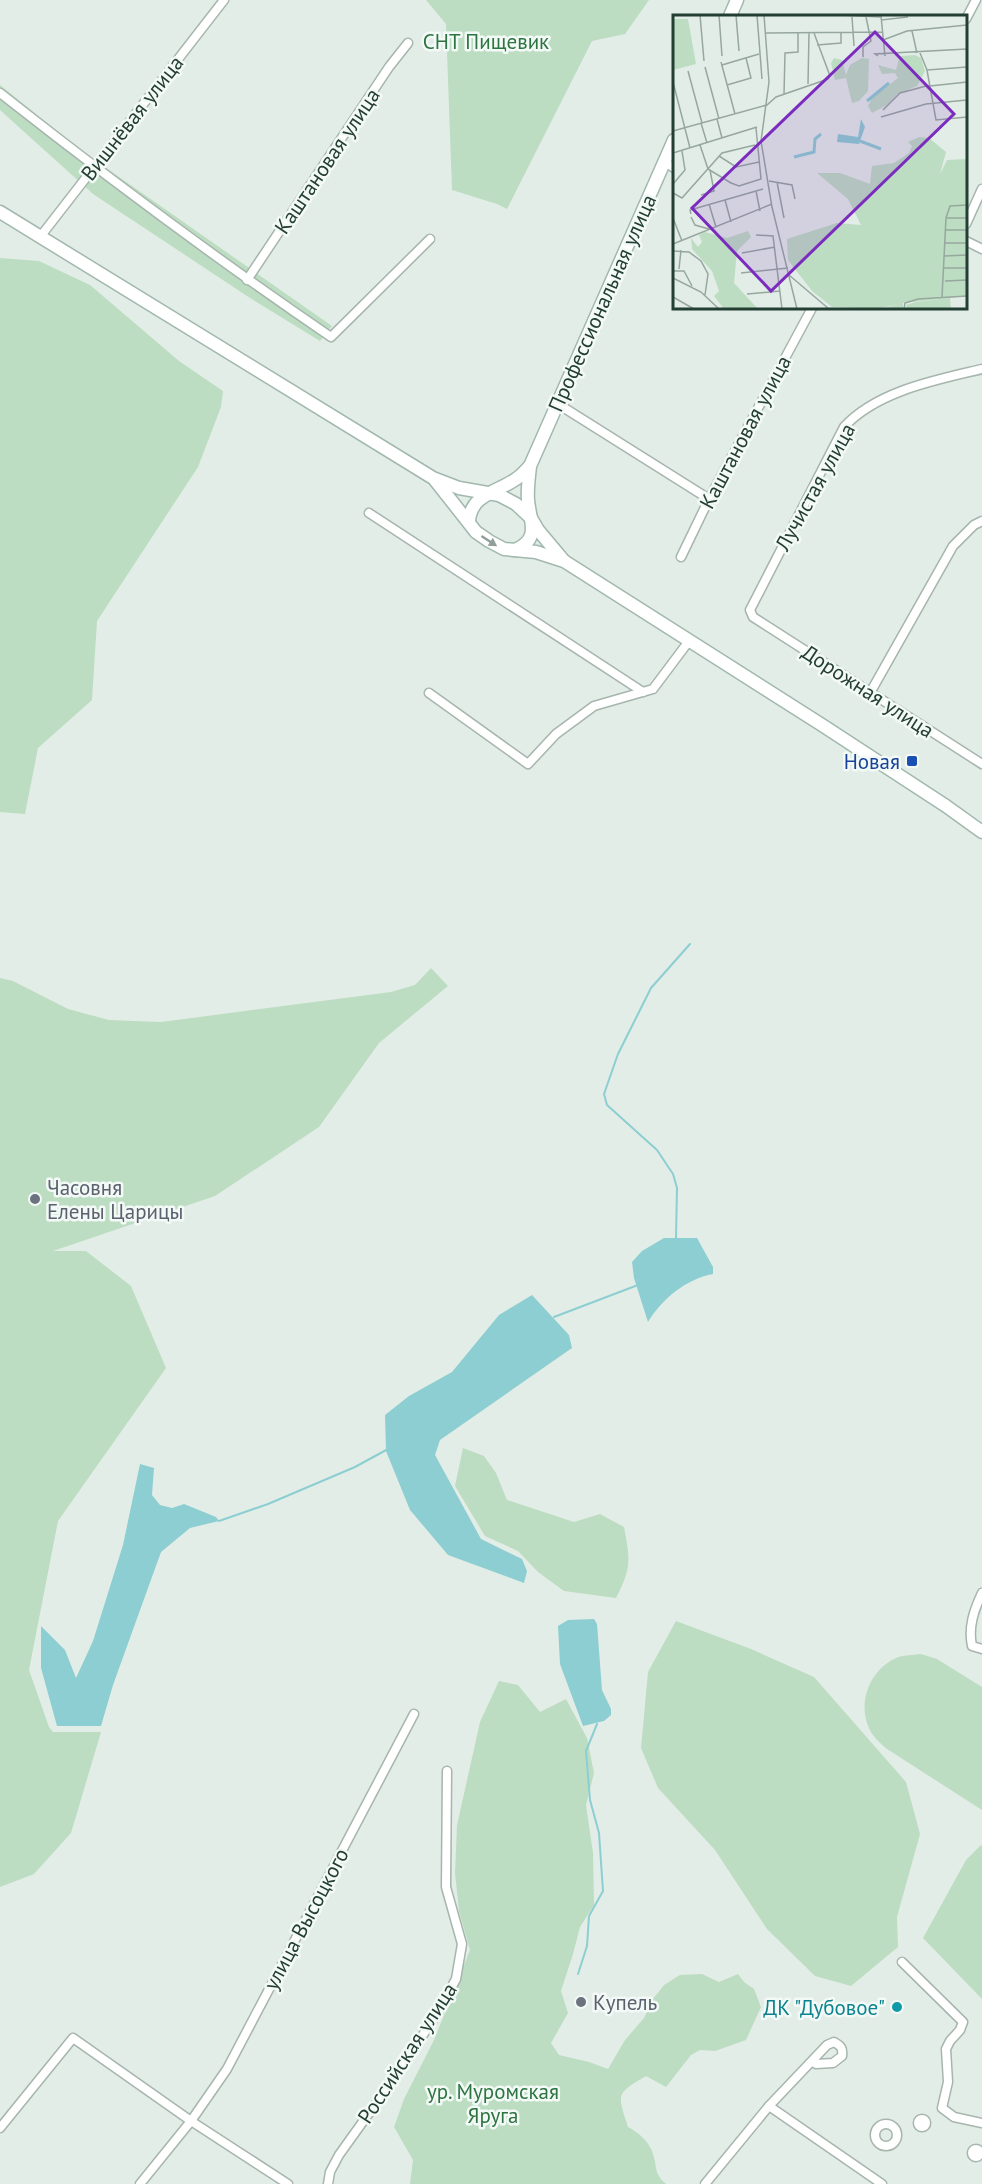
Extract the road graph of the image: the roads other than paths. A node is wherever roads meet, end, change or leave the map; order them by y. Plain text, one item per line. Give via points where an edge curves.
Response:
1 (225, 0) edge
2 (737, 0) edge
3 (976, 0) edge
4 (730, 15) edge
5 (967, 17) edge
6 (408, 43) dead end
7 (0, 93) edge
8 (673, 150) edge
9 (670, 165) edge
10 (93, 166) junction
11 (982, 189) edge
12 (0, 212) edge
13 (967, 222) edge
14 (40, 237) junction
15 (430, 239) dead end
16 (967, 242) edge
17 (982, 249) edge
18 (247, 280) junction
19 (811, 309) edge
20 (982, 369) edge
21 (558, 404) junction
22 (530, 466) junction
23 (433, 478) junction
24 (487, 494) junction
25 (709, 499) junction
26 (369, 513) dead end
27 (531, 518) junction
28 (470, 521) junction
29 (982, 521) edge
30 (516, 550) junction
31 (681, 557) dead end
32 (564, 561) junction
33 (753, 617) joint
34 (689, 642) junction
35 (643, 692) junction
36 (429, 693) dead end
37 (870, 693) junction
38 (982, 764) edge
39 (982, 832) edge
40 (982, 1593) edge
41 (982, 1649) edge
42 (414, 1714) dead end
43 (447, 1771) dead end
44 (902, 1962) dead end
45 (812, 2061) dead end
46 (769, 2106) junction
47 (191, 2121) junction
48 (982, 2123) edge
49 (0, 2128) edge
50 (140, 2184) edge
51 (288, 2184) edge
52 (328, 2184) edge
53 (705, 2184) edge
54 (882, 2184) edge

1 - 10 street, Вишнёвая улица
2 - 4 main road
3 - 5 street
6 - 18 street, Каштановая улица
7 - 10 street
8 - 9 main road, Профессиональная улица
9 - 21 main road, Профессиональная улица
10 - 14 street, Вишнёвая улица
10 - 18 street
11 - 13 street
12 - 14 main road
14 - 23 main road
15 - 18 street via 331,337
16 - 17 street
19 - 25 street, Каштановая улица
20 - 33 street, Лучистая улица via 903,391 855,416 844,427 754,601 750,610
21 - 22 main road, Профессиональная улица
21 - 25 street
22 - 24 main road via 515,480
22 - 27 main road
23 - 24 main road
23 - 28 main road
24 - 27 main road via 504,497
24 - 28 main road via 472,508
25 - 31 street, Каштановая улица
26 - 35 street
27 - 30 main road via 531,537
27 - 32 main road
28 -> 30 main road via 476,532 494,544
29 - 37 street via 953,546
30 - 32 main road
32 - 34 main road
33 - 37 street, Дорожная улица
34 - 35 street via 652,689
34 - 39 main road
35 - 36 street via 594,706 556,734 528,764
37 - 38 street, Дорожная улица
40 - 41 street via 970,1634 972,1646
42 - 47 street, улица Высоцкого via 227,2069
43 - 52 street, Российская улица via 446,1887 462,1944 456,1979 435,2017 339,2155
44 - 48 street via 963,2022 946,2049 948,2082 942,2108 954,2117
45 - 46 street
46 - 53 street
46 - 54 street
47 - 49 street via 74,2038
47 - 50 street, улица Высоцкого
47 - 51 street

